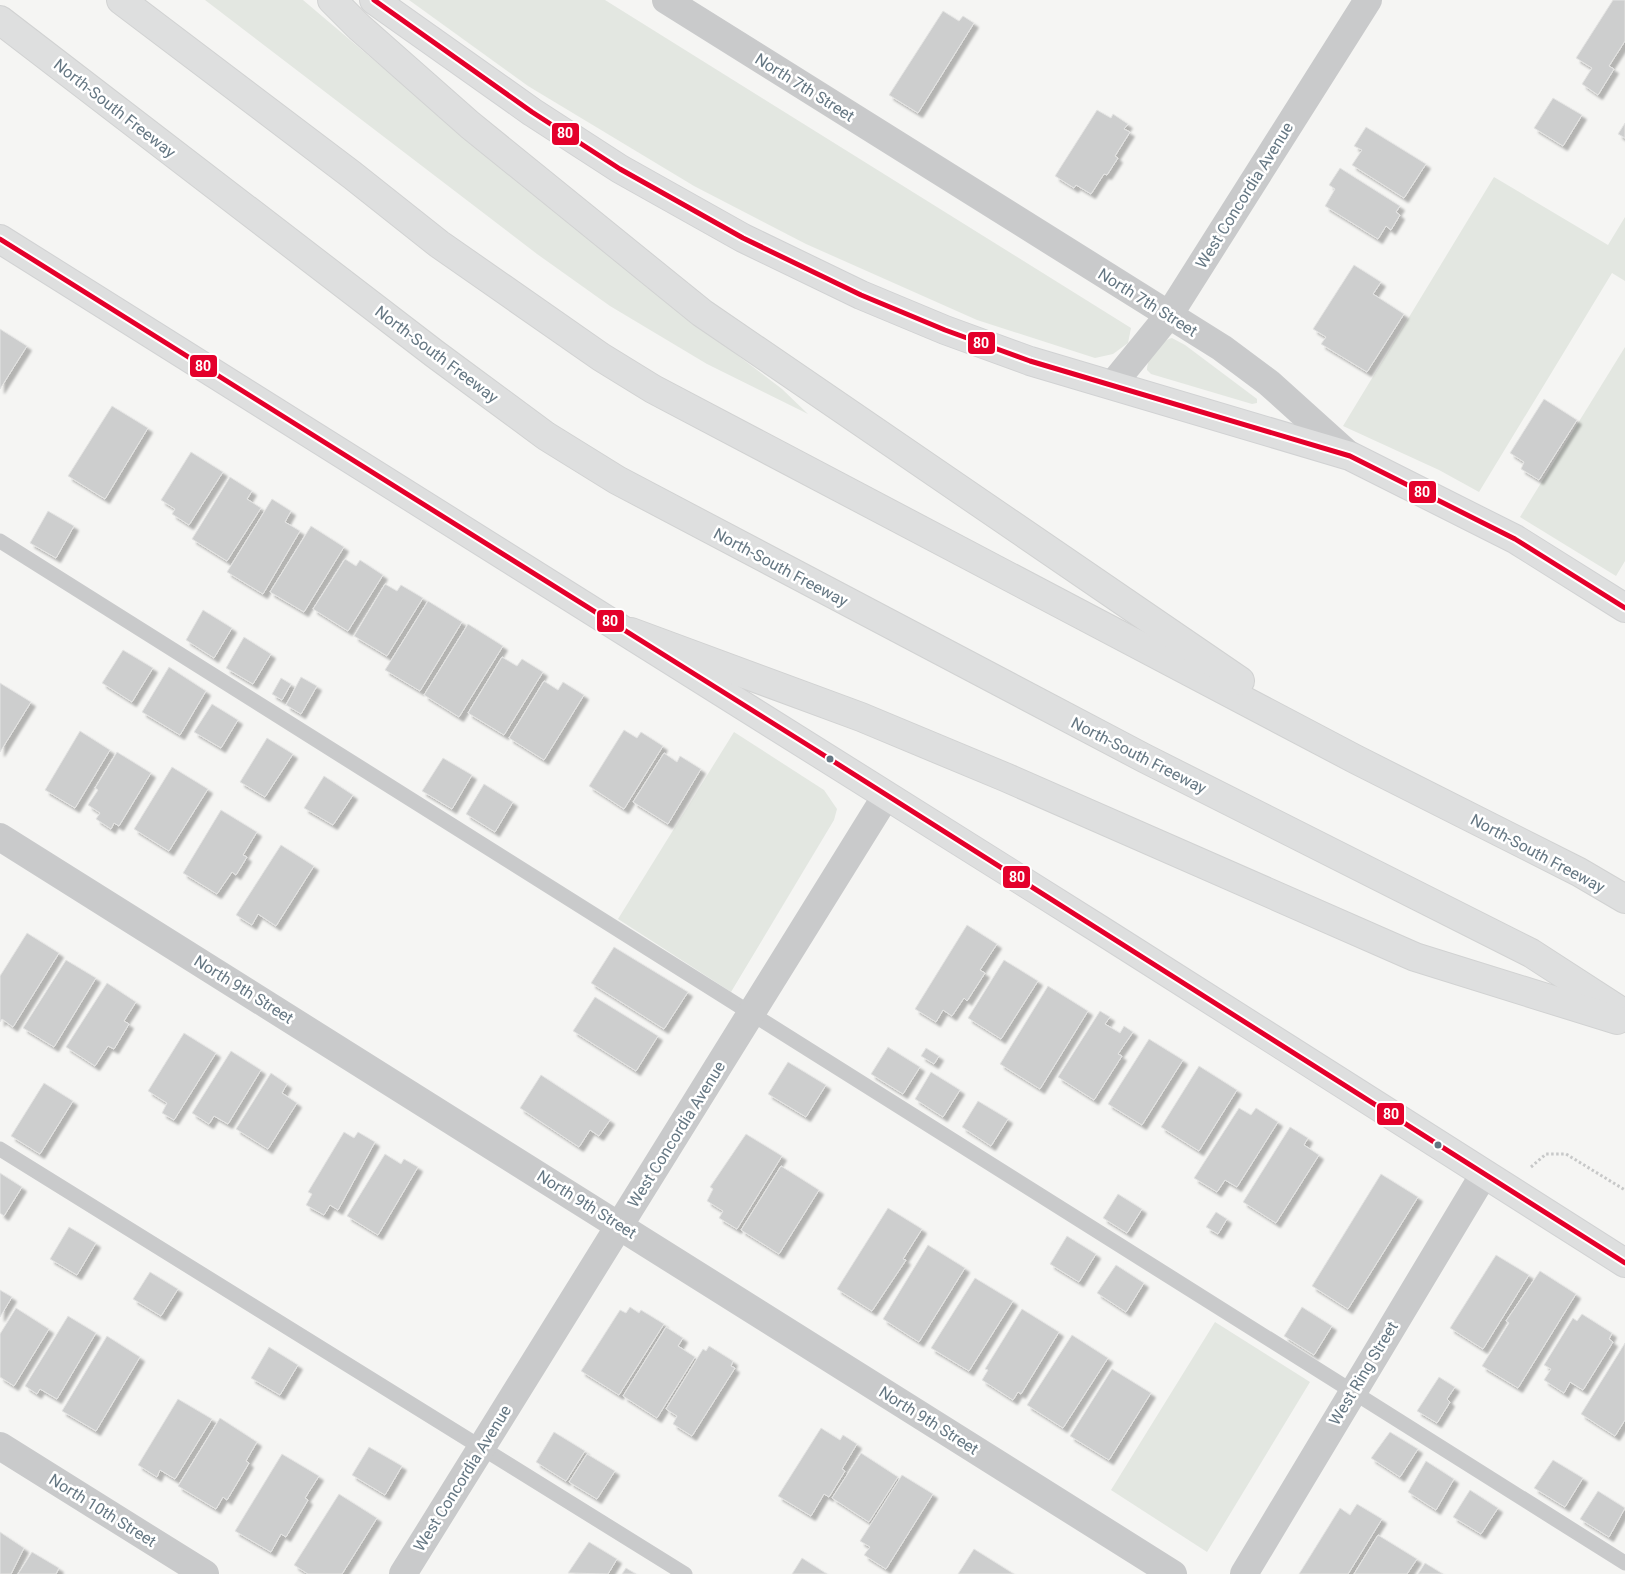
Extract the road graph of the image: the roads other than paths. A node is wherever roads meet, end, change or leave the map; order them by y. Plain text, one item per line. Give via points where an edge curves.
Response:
1 (121, 0) edge
2 (332, 0) edge
3 (374, 0) edge
4 (666, 0) edge
5 (1368, 0) edge
6 (0, 20) edge
7 (0, 239) edge
8 (1169, 315) junction
9 (1112, 385) junction
10 (1350, 456) junction
11 (0, 541) edge
12 (1625, 608) edge
13 (631, 632) junction
14 (1355, 759) junction
15 (886, 796) junction
16 (0, 837) edge
17 (1625, 899) edge
18 (751, 1013) junction
19 (1625, 1014) edge
20 (1625, 1022) edge
21 (0, 1149) edge
22 (1484, 1174) junction
23 (620, 1224) junction
24 (1625, 1263) edge
25 (1352, 1392) junction
26 (0, 1446) edge
27 (481, 1448) junction
28 (1625, 1563) edge
29 (205, 1574) edge
30 (403, 1574) edge
31 (685, 1574) edge
32 (1173, 1574) edge
33 (1244, 1574) edge

1 - 14 main road, North-South Freeway via 439,244 601,357 662,394
2 - 14 main road via 470,125 702,313
3 - 9 main road via 548,123 743,238 861,295 945,330 1030,361
4 - 8 street, North 7th Street
5 - 8 street, West Concordia Avenue
6 - 19 main road, North-South Freeway via 435,354 546,436 617,480 1144,758 1531,953
7 - 13 main road
8 - 9 street, West Concordia Avenue
8 - 10 street, North 7th Street via 1222,348 1269,383
9 - 10 main road
10 - 12 main road, North 7th Street via 1514,540
11 - 18 lane
13 - 15 main road
13 - 20 main road via 861,717 1006,777 1415,958
14 - 17 main road, North-South Freeway via 1579,872
15 - 18 street, West Concordia Avenue
15 - 22 main road
16 - 23 street, North 9th Street
18 - 23 street, West Concordia Avenue
18 - 25 lane
21 - 27 lane
22 - 24 main road
22 - 25 street, West Ring Street
23 - 27 street, West Concordia Avenue
23 - 32 street, North 9th Street
25 - 28 lane
25 - 33 street, West Ring Street
26 - 29 street, North 10th Street
27 - 30 street, West Concordia Avenue
27 - 31 lane

